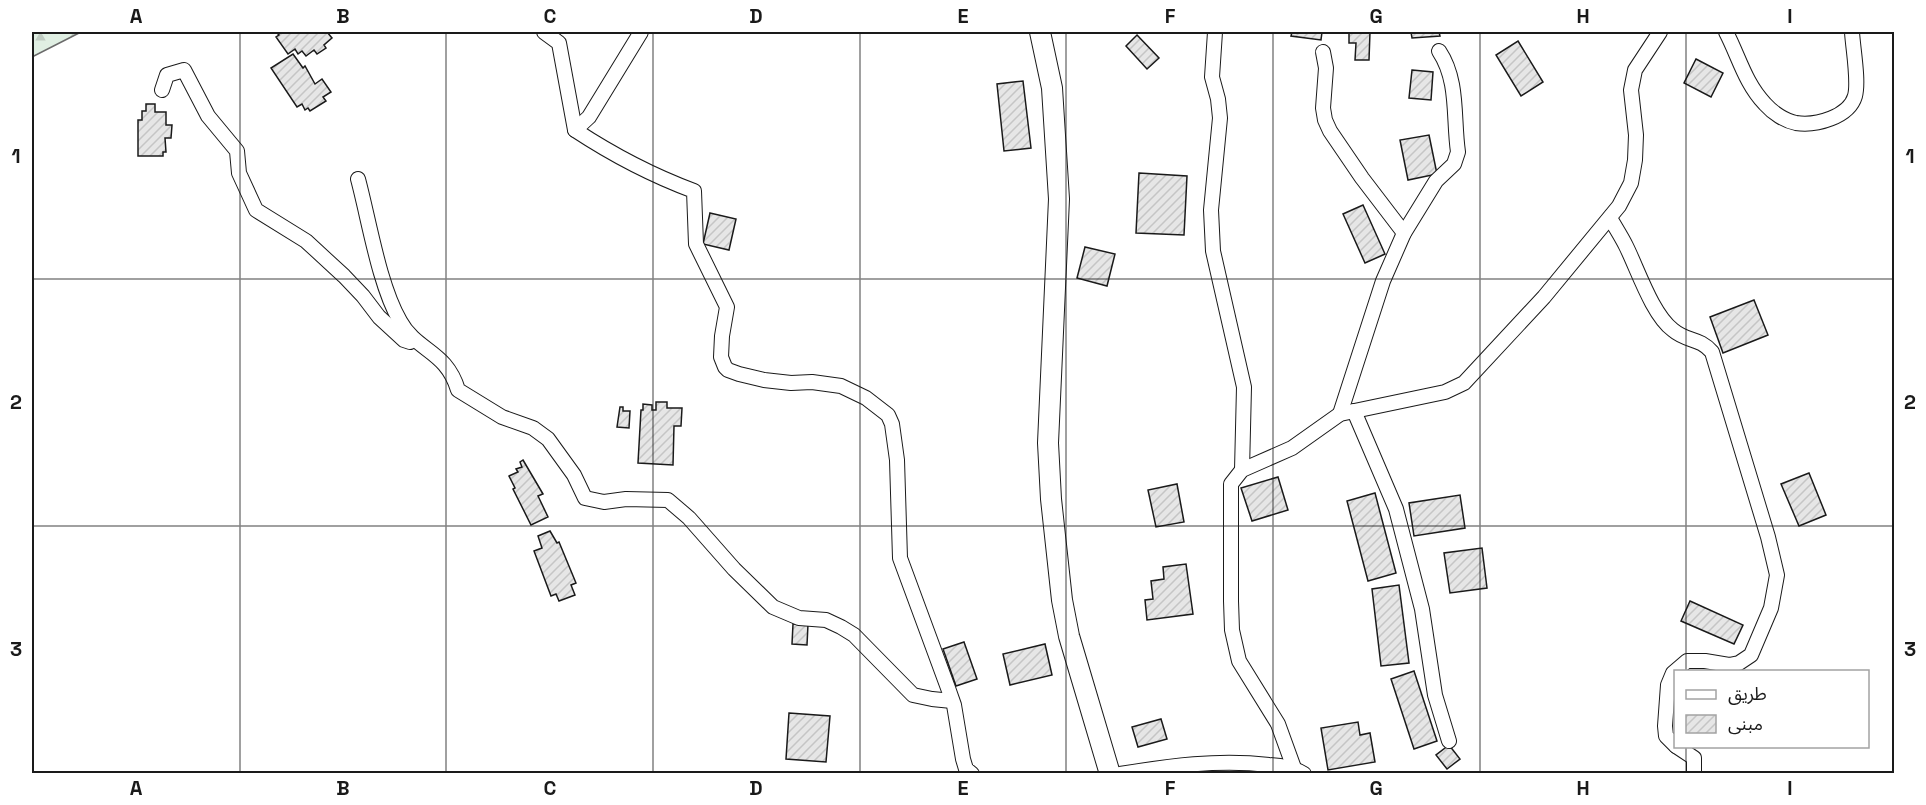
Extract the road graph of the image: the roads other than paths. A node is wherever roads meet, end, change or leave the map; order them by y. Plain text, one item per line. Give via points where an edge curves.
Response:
1 (544, 32) edge
2 (641, 32) edge
3 (1040, 32) edge
4 (1215, 32) edge
5 (1660, 32) edge
6 (1726, 32) edge
7 (1852, 32) edge
8 (1439, 51) dead end
9 (1323, 52) dead end
10 (162, 90) dead end
11 (576, 130) junction
12 (358, 179) dead end
13 (1610, 218) junction
14 (1404, 233) junction
15 (426, 348) junction
16 (1347, 412) junction
17 (1242, 470) junction
18 (1676, 670) edge
19 (1674, 672) edge
20 (952, 701) junction
21 (1449, 741) dead end
22 (1674, 744) edge
23 (1679, 748) edge
24 (1299, 771) edge
25 (972, 774) edge
26 (1110, 774) edge
27 (1120, 774) edge
28 (1694, 774) edge

1 - 11 street via 559,44
2 - 11 street via 589,117
3 - 26 main road via 1052,88 1059,199 1048,443 1051,499 1069,636
4 - 17 street via 1212,77 1220,118 1211,210 1213,250 1244,387
5 - 13 street via 1635,70 1631,90 1635,160 1630,183
6 - 7 street via 1738,53 1741,69 1766,105 1794,123 1809,123 1837,115 1848,109 1855,98
8 - 14 street via 1452,78 1458,152 1454,164 1436,182
9 - 14 street via 1325,120
10 - 15 street via 167,75 184,70 208,116 237,151 239,173 256,210 306,241 404,340
11 - 20 street via 627,162 694,191 696,243 728,307 722,363 728,370 764,380 841,386 888,415 897,460 900,558
12 - 15 street via 384,282 396,312 406,332
13 - 16 street via 1464,383 1445,392
13 - 18 street via 1643,286 1672,330 1704,344 1712,352 1777,575 1771,608 1751,656 1729,665 1687,661
14 - 16 street via 1383,281
15 - 20 street via 443,361 458,390 548,439 585,498 604,502 668,500 773,607 799,618 825,620 841,627 854,635 913,695
16 - 17 street via 1292,448
16 - 21 street via 1396,509 1422,609 1435,695
17 - 24 street via 1231,484 1232,630 1239,661 1278,724
19 - 22 street via 1668,685 1665,726 1666,736
20 - 25 street via 963,759
23 - 28 street via 1694,758
24 - 27 street via 1237,761

